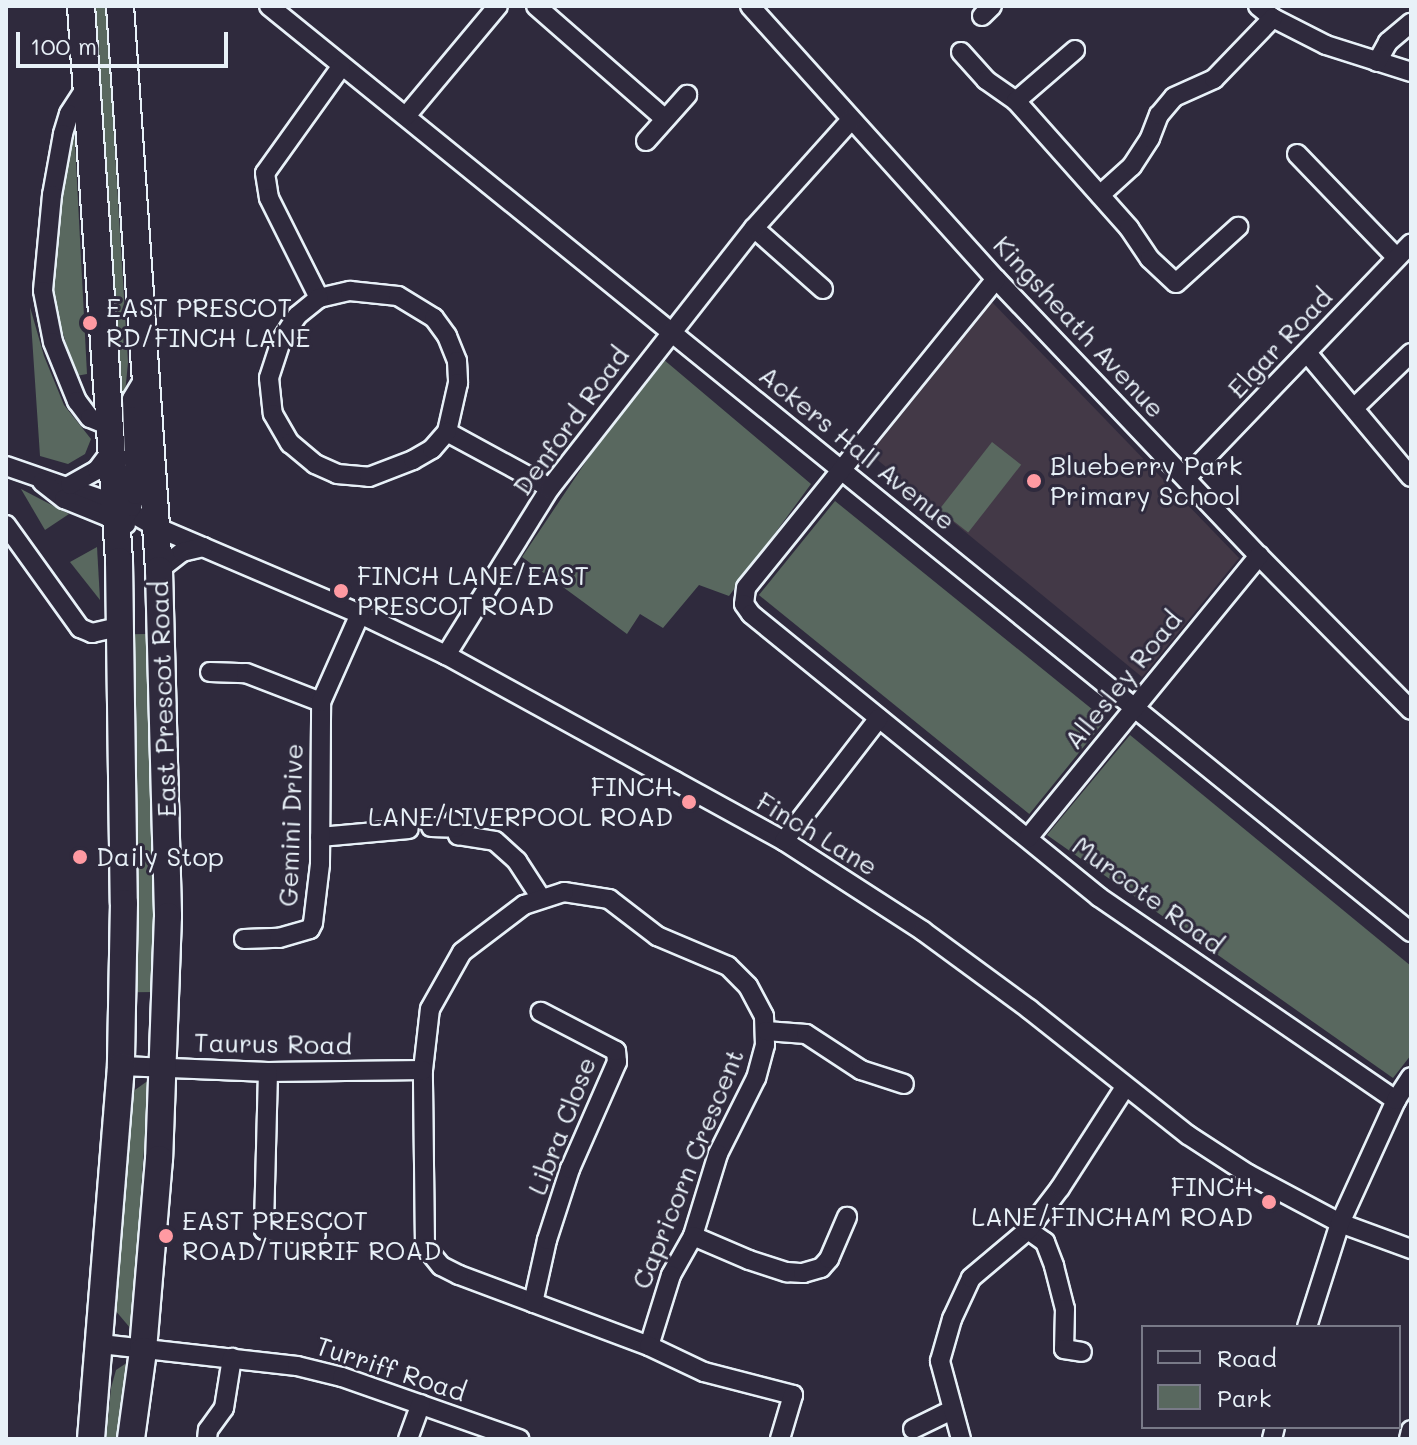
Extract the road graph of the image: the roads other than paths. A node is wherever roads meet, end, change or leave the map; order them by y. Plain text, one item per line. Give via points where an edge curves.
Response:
1 (81, 6) edge
2 (120, 6) edge
3 (269, 6) edge
4 (536, 6) edge
5 (750, 6) edge
6 (1258, 6) edge
7 (493, 8) edge
8 (1273, 18) junction
9 (1411, 23) edge
10 (1075, 50) dead end
11 (961, 52) dead end
12 (1377, 62) junction
13 (341, 67) junction
14 (1411, 72) edge
15 (87, 86) junction
16 (687, 95) dead end
17 (1016, 101) junction
18 (406, 116) junction
19 (665, 119) junction
20 (851, 120) junction
21 (646, 141) dead end
22 (1297, 154) dead end
23 (1100, 195) junction
24 (1238, 227) dead end
25 (754, 228) junction
26 (1411, 243) edge
27 (1396, 257) junction
28 (996, 279) junction
29 (823, 289) dead end
30 (319, 298) junction
31 (671, 330) junction
32 (1411, 353) edge
33 (1308, 354) junction
34 (146, 375) junction
35 (1354, 408) junction
36 (447, 432) junction
37 (111, 438) junction
38 (842, 469) junction
39 (8, 470) edge
40 (1411, 477) edge
41 (1186, 478) junction
42 (40, 481) junction
43 (70, 485) junction
44 (550, 488) junction
45 (121, 513) junction
46 (6, 525) edge
47 (156, 527) junction
48 (203, 547) junction
49 (1259, 556) junction
50 (159, 570) junction
51 (360, 614) junction
52 (119, 627) junction
53 (446, 655) junction
54 (210, 672) dead end
55 (321, 702) junction
56 (1133, 706) junction
57 (1411, 710) edge
58 (879, 718) junction
59 (431, 827) dead end
60 (409, 829) dead end
61 (320, 837) junction
62 (1028, 838) junction
63 (784, 841) junction
64 (541, 898) junction
65 (1411, 932) edge
66 (244, 939) dead end
67 (541, 1012) dead end
68 (766, 1031) junction
69 (121, 1066) junction
70 (163, 1068) junction
71 (423, 1070) junction
72 (268, 1072) junction
73 (1411, 1077) edge
74 (904, 1084) dead end
75 (1125, 1087) junction
76 (1396, 1100) junction
77 (847, 1217) dead end
78 (1340, 1223) junction
79 (1028, 1230) junction
80 (316, 1235) dead end
81 (693, 1236) junction
82 (1411, 1249) edge
83 (533, 1303) junction
84 (1308, 1325) edge
85 (101, 1344) junction
86 (649, 1346) junction
87 (143, 1351) junction
88 (1082, 1352) dead end
89 (232, 1358) junction
90 (421, 1404) junction
91 (952, 1410) junction
92 (913, 1429) dead end
93 (1411, 1430) edge
94 (91, 1439) edge
95 (131, 1439) edge
96 (207, 1439) edge
97 (408, 1439) edge
98 (519, 1439) edge
99 (780, 1439) edge
100 (961, 1439) edge
101 (1409, 1439) edge

1 - 15 highway, East Prescot Road
2 - 34 highway, East Prescot Road
3 - 13 street, Ackers Hall Avenue
4 - 19 street
5 - 20 street, Kingsheath Avenue
6 - 8 street
7 - 18 street
8 - 12 street via 1326,45
8 - 23 street via 1214,79 1174,97 1132,166
9 - 12 street via 1388,42
10 - 17 street
11 - 17 street via 986,80
12 - 14 street
13 - 18 street, Ackers Hall Avenue
13 - 30 street via 265,173 269,198
15 - 37 highway, East Prescot Road
15 - 37 street via 63,134 43,291 53,342 77,401
16 - 19 street
17 - 23 street
18 - 31 street, Ackers Hall Avenue
19 - 21 street
20 - 25 street, Denford Road
20 - 28 street, Kingsheath Avenue
22 - 27 street
23 - 24 street via 1176,283
25 - 29 street
25 - 31 street, Denford Road
26 - 27 street, Elgar Road
27 - 33 street, Elgar Road
28 - 38 street
28 - 41 street, Kingsheath Avenue
30 - 36 street via 350,291 398,296 434,318 457,361 458,383
30 - 36 street via 297,316 281,341 269,378 273,414 290,443 337,474 369,477 423,455
31 - 38 street, Ackers Hall Avenue
31 - 44 street, Denford Road
32 - 35 street
33 - 35 street
33 - 41 street, Elgar Road
34 - 45 street via 132,399 135,495
34 - 47 highway, East Prescot Road
35 - 40 street
36 - 44 street
37 - 43 street via 97,470
37 - 45 highway, East Prescot Road
38 - 56 street, Ackers Hall Avenue
38 - 58 street, Murcote Road via 746,588 744,604
39 - 42 street
41 - 49 street, Kingsheath Avenue
42 - 43 street
42 - 45 street via 64,499
43 - 45 street
44 - 53 street, Denford Road
45 - 47 street, Finch Lane
45 - 52 highway, East Prescot Road
46 - 52 street via 78,626 89,633
47 - 48 street, Finch Lane
47 - 50 highway, East Prescot Road
48 - 50 street via 182,552
48 - 51 street, Finch Lane
49 - 56 street, Allesley Road
49 - 57 street, Kingsheath Avenue
50 - 70 highway, East Prescot Road via 168,916
51 - 53 street, Finch Lane
51 - 55 street, Gemini Drive
52 - 69 highway, East Prescot Road
53 - 63 street, Finch Lane
54 - 55 street via 246,673
55 - 61 street, Gemini Drive
56 - 62 street, Allesley Road
56 - 65 street, Ackers Hall Avenue
58 - 62 street, Murcote Road
58 - 63 street
59 - 64 street via 455,824 458,835 495,841 517,861
60 - 61 street
61 - 66 street, Gemini Drive via 319,889 310,929 279,938
62 - 76 street, Murcote Road via 1099,897
63 - 75 street, Finch Lane via 923,931
64 - 68 street, Capricorn Crescent via 564,892 609,899 657,936 728,966 757,1000
64 - 71 street, Capricorn Crescent via 492,928 462,952 448,972 430,1009
67 - 83 street, Libra Close via 616,1051 617,1062 570,1169
68 - 74 street via 806,1034 861,1070
68 - 81 street, Capricorn Crescent via 756,1078 718,1154
69 - 70 street, Taurus Road
69 - 85 highway, East Prescot Road
70 - 72 street, Taurus Road
70 - 87 highway, East Prescot Road
71 - 72 street, Taurus Road
71 - 83 street, Capricorn Crescent via 425,1246 441,1266
72 - 80 street via 264,1230
73 - 76 street
75 - 78 street, Finch Lane via 1248,1174
75 - 79 street
76 - 78 street
77 - 81 street via 829,1259 821,1268 803,1273 787,1272
78 - 82 street, Finch Lane
78 - 84 street
79 - 88 street via 1045,1242 1054,1266 1065,1309 1064,1349
79 - 91 street via 971,1278 952,1319 940,1361
81 - 86 street, Capricorn Crescent via 671,1275
83 - 86 street, Capricorn Crescent
85 - 87 street, Turriff Road
85 - 94 highway, East Prescot Road
86 - 99 street, Capricorn Crescent via 704,1372 793,1395
87 - 89 street, Turriff Road
87 - 95 highway, East Prescot Road
89 - 90 street, Turriff Road via 312,1369
89 - 96 street via 224,1408
90 - 97 street
90 - 98 street, Turriff Road
91 - 92 street
91 - 100 street
93 - 101 street

